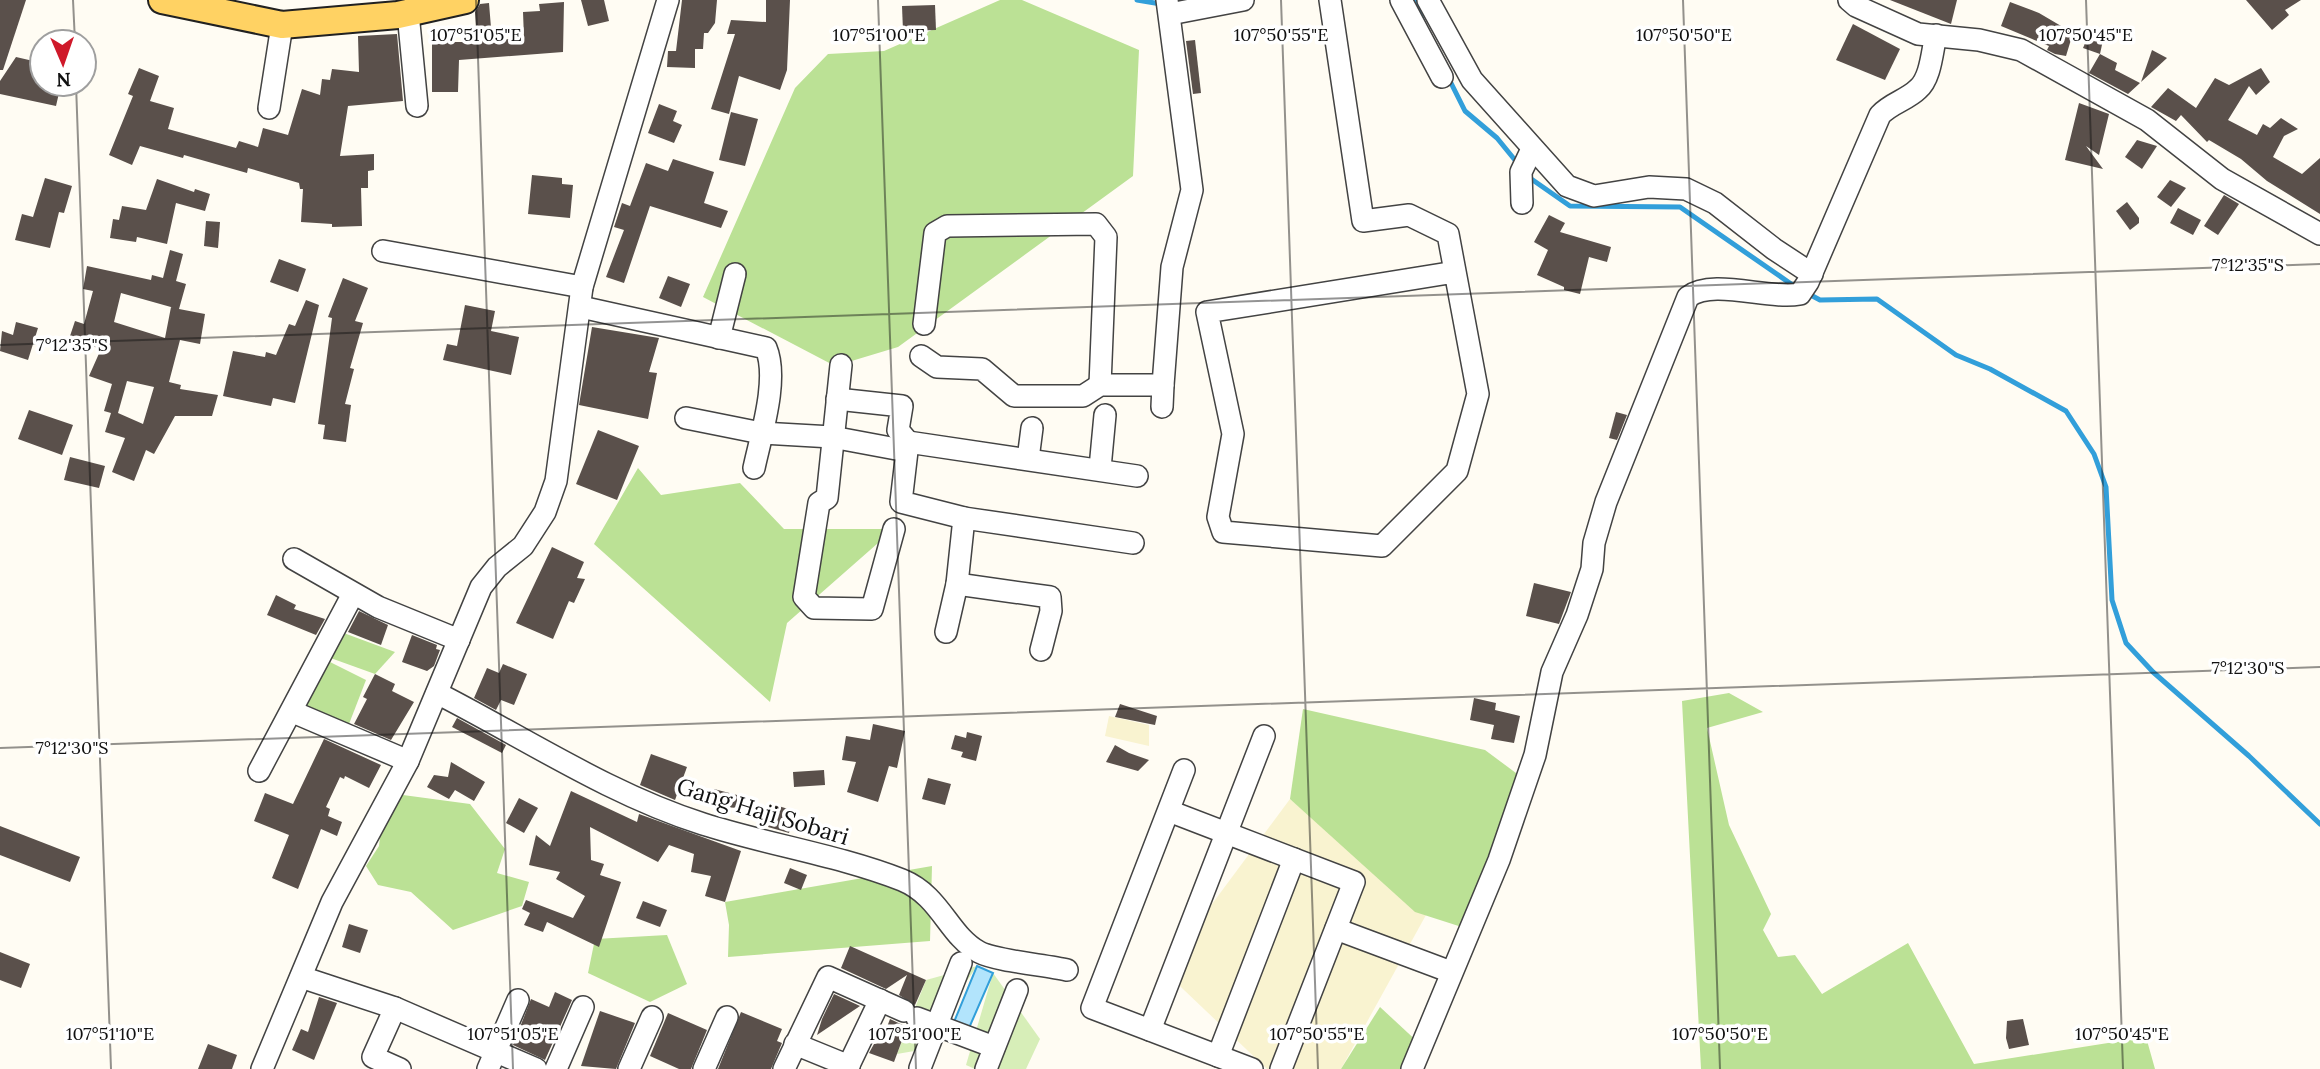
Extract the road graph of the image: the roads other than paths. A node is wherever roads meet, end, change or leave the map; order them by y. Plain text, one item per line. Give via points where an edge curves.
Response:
1 (162, 0) edge
2 (465, 0) edge
3 (668, 0) edge
4 (1243, 0) edge
5 (1330, 0) edge
6 (1401, 0) edge
7 (1428, 0) edge
8 (1849, 0) edge
9 (1169, 7) edge
10 (408, 13) junction
11 (282, 25) junction
12 (1936, 35) junction
13 (1442, 77) dead end
14 (417, 106) dead end
15 (269, 108) dead end
16 (1527, 160) junction
17 (1522, 203) dead end
18 (2320, 234) edge
19 (383, 251) dead end
20 (1454, 272) junction
21 (735, 274) dead end
22 (1806, 283) junction
23 (582, 297) junction
24 (1207, 312) junction
25 (1182, 317) dead end
26 (924, 324) dead end
27 (719, 338) junction
28 (920, 356) dead end
29 (841, 365) dead end
30 (1163, 384) junction
31 (1100, 385) junction
32 (836, 399) junction
33 (1162, 407) dead end
34 (1105, 415) dead end
35 (686, 418) dead end
36 (1032, 428) dead end
37 (761, 433) junction
38 (832, 437) junction
39 (908, 447) junction
40 (1028, 460) junction
41 (754, 468) dead end
42 (1100, 468) junction
43 (1137, 476) dead end
44 (898, 517) junction
45 (964, 518) junction
46 (1133, 543) dead end
47 (294, 559) dead end
48 (957, 584) junction
49 (353, 594) junction
50 (946, 632) dead end
51 (459, 640) junction
52 (1041, 650) dead end
53 (437, 693) junction
54 (293, 712) junction
55 (1264, 736) dead end
56 (408, 761) junction
57 (1184, 770) dead end
58 (259, 771) dead end
59 (1168, 811) junction
60 (1226, 833) junction
61 (1294, 859) junction
62 (1336, 929) junction
63 (961, 963) dead end
64 (1067, 970) dead end
65 (1451, 972) junction
66 (301, 977) junction
67 (1017, 990) dead end
68 (518, 1000) dead end
69 (880, 1000) junction
70 (583, 1007) dead end
71 (395, 1008) junction
72 (652, 1017) dead end
73 (727, 1017) dead end
74 (919, 1018) junction
75 (1150, 1030) junction
76 (795, 1044) junction
77 (995, 1047) junction
78 (1218, 1056) junction
79 (492, 1060) edge
80 (635, 1067) edge
81 (848, 1068) edge
82 (920, 1068) edge
83 (262, 1069) edge
84 (400, 1069) edge
85 (536, 1069) edge
86 (556, 1069) edge
87 (704, 1069) edge
88 (784, 1069) edge
89 (986, 1069) edge
90 (1252, 1069) edge
91 (1281, 1069) edge
92 (1412, 1069) edge

1 - 11 main road
2 - 10 main road
3 - 23 street
4 - 9 street
5 - 20 street via 1363,221 1409,215 1448,234
6 - 13 street
7 - 16 street via 1472,80
8 - 12 street via 1900,27
9 - 30 street via 1192,190 1172,267
10 - 11 main road
10 - 14 street
11 - 15 street
12 - 18 street via 2021,50 2147,120 2222,179
12 - 22 street via 1926,77 1918,89 1881,115
16 - 17 street
16 - 22 street via 1567,187 1594,196 1649,187 1686,189 1715,203 1774,250
19 - 23 street
20 - 24 street
20 - 24 street via 1478,394 1457,471 1382,546 1223,532 1218,517 1233,434
21 - 27 street
22 - 65 street via 1783,297 1724,289 1688,297 1606,502 1589,581 1552,672 1535,755 1499,860
23 - 27 street
23 - 51 street via 559,462 545,512 523,546 481,586
24 - 25 street
26 - 31 street via 935,233 947,226 1096,224 1107,237
27 - 37 street via 766,348 770,380
28 - 31 street via 937,367 982,369 1014,396 1083,396
29 - 32 street
30 - 31 street
30 - 33 street
32 - 38 street
32 - 39 street via 902,406 898,430
34 - 42 street
35 - 37 street
36 - 40 street
37 - 38 street
37 - 41 street
38 - 39 street
38 - 44 street via 827,498 819,503 804,597 814,608 872,608
39 - 40 street
39 - 44 street
40 - 42 street
42 - 43 street
44 - 45 street
45 - 46 street
45 - 48 street
47 - 49 street
48 - 50 street
48 - 52 street via 1050,597
49 - 51 street
49 - 54 street
51 - 53 street
53 - 56 street
53 - 64 street, Gang Haji Sobari via 636,799 704,824 903,880 925,892 979,952
54 - 56 street
54 - 58 street
55 - 60 street
56 - 66 street via 332,902
57 - 59 street
59 - 60 street
59 - 75 street via 1092,1008
60 - 61 street
60 - 75 street
61 - 62 street via 1354,882
61 - 78 street
62 - 65 street
62 - 91 street
63 - 74 street
65 - 92 street
66 - 71 street
66 - 83 street
67 - 77 street
68 - 79 street
69 - 74 street
69 - 76 street via 828,977
69 - 81 street
70 - 86 street
71 - 79 street
71 - 84 street via 373,1057
72 - 80 street
73 - 87 street
74 - 77 street
74 - 82 street
75 - 78 street
76 - 81 street
76 - 88 street
77 - 89 street
78 - 90 street
79 - 85 street

